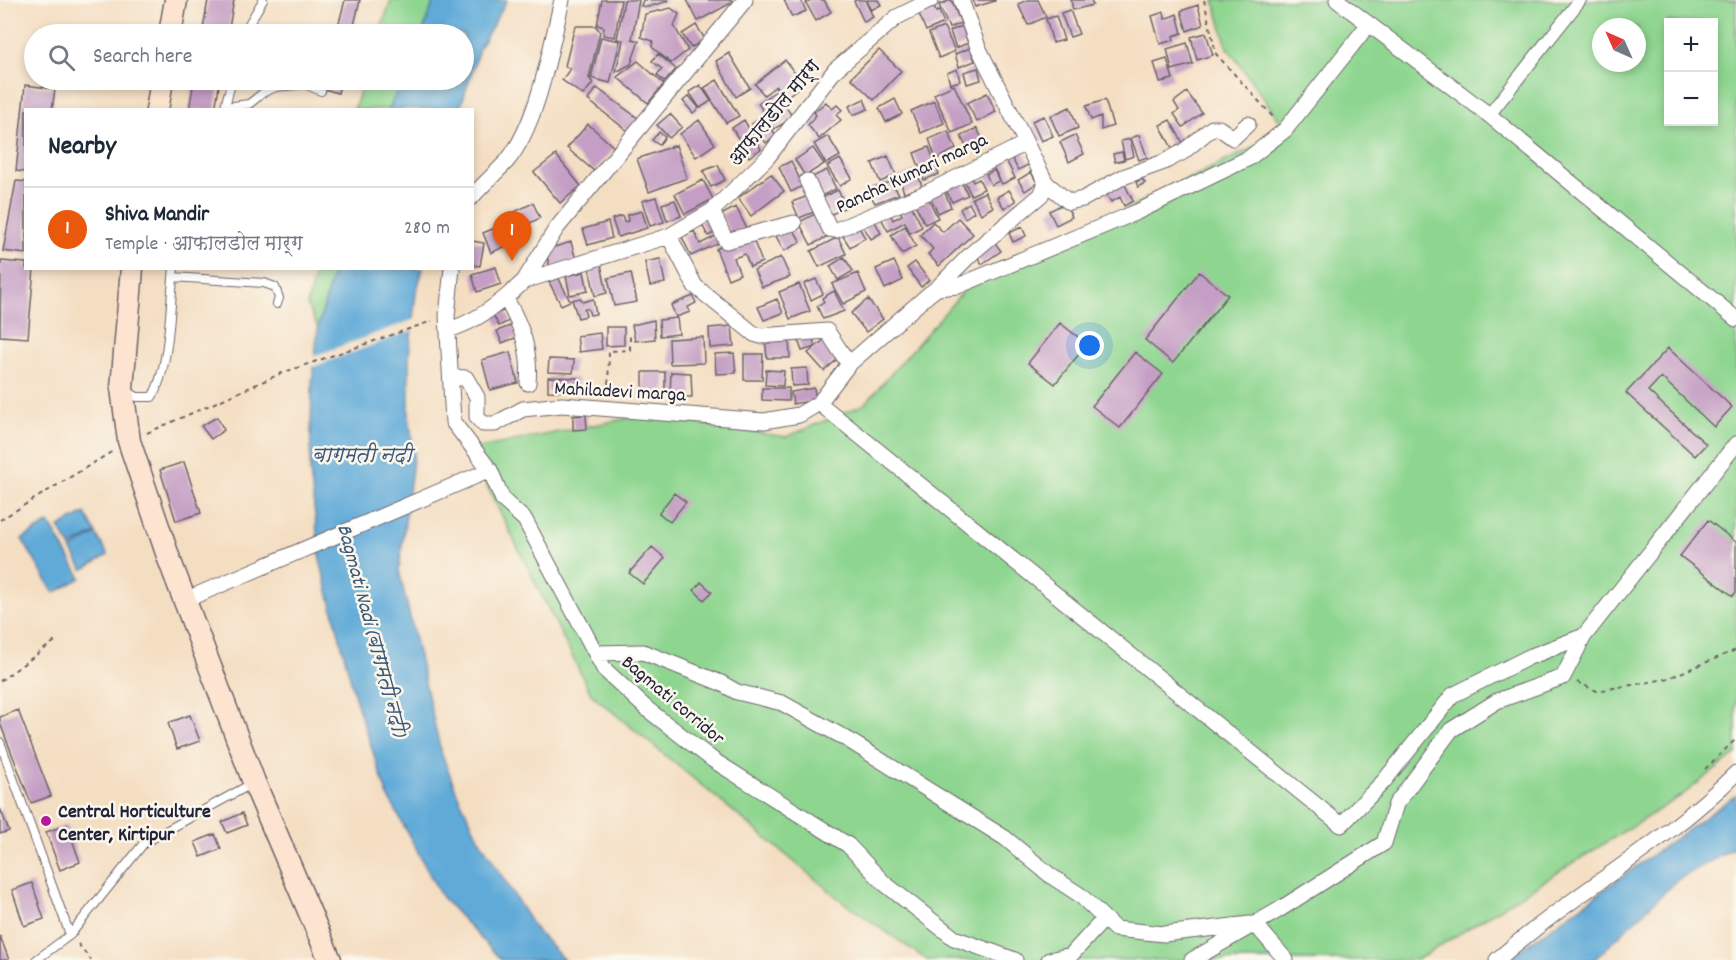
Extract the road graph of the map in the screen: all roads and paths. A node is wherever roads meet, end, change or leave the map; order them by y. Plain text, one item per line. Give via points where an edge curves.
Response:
1 (176, 0) edge
2 (263, 0) edge
3 (562, 0) edge
4 (746, 0) edge
5 (931, 0) edge
6 (961, 0) edge
7 (1204, 0) edge
8 (1337, 0) edge
9 (1580, 0) edge
10 (172, 24) edge
11 (249, 24) edge
12 (1368, 25) junction
13 (160, 90) edge
14 (230, 90) edge
15 (269, 90) edge
16 (157, 108) edge
17 (225, 108) edge
18 (1489, 115) junction
19 (1248, 124) dead end
20 (1285, 130) junction
21 (1026, 142) junction
22 (807, 181) dead end
23 (1046, 183) junction
24 (474, 195) edge
25 (712, 211) junction
26 (794, 223) dead end
27 (669, 236) junction
28 (132, 270) edge
29 (452, 270) edge
30 (173, 273) edge
31 (524, 281) junction
32 (937, 288) junction
33 (506, 298) junction
34 (277, 304) dead end
35 (1736, 319) edge
36 (447, 323) junction
37 (630, 336) dead end
38 (849, 364) junction
39 (451, 377) junction
40 (528, 383) dead end
41 (122, 388) junction
42 (819, 403) junction
43 (607, 409) junction
44 (129, 441) junction
45 (1736, 444) edge
46 (490, 470) junction
47 (0, 520) edge
48 (185, 600) junction
49 (1584, 636) junction
50 (57, 639) dead end
51 (1736, 650) edge
52 (596, 653) junction
53 (1563, 676) junction
54 (0, 681) edge
55 (1736, 739) edge
56 (0, 742) edge
57 (1705, 769) dead end
58 (1736, 773) edge
59 (254, 782) junction
60 (1104, 919) junction
61 (1250, 924) junction
62 (70, 935) junction
63 (36, 960) edge
64 (91, 960) edge
65 (330, 960) edge
66 (1015, 960) edge
67 (1049, 960) edge
68 (1192, 960) edge
69 (1286, 960) edge
70 (1497, 960) edge

1 - 10 main road
2 - 11 lane
3 - 24 street via 540,87 521,139
4 - 31 street via 556,230
5 - 25 street, आफालडोल मार्ग via 897,17 835,70 767,158
6 - 21 street via 978,47
7 - 20 path via 1216,54
8 - 12 street
9 - 18 street
12 - 18 street
12 - 20 street
13 - 16 main road
14 - 17 lane
15 - 17 lane via 249,104
18 - 35 street
19 - 23 street via 1233,138 1219,128 1212,128 1183,152 1083,199 1069,201
20 - 32 street via 1249,158 1137,212 958,286
21 - 22 street, Pancha Kumari marga via 928,192 836,230 825,222
21 - 23 street
23 - 32 street via 1041,195
25 - 26 street via 726,241
25 - 27 street, आफालडोल मार्ग
27 - 31 street, आफालडोल मार्ग
27 - 38 street via 695,286 745,328 761,336 827,331
28 - 41 main road
29 - 36 street, Bagmati corridor
30 - 34 lane via 264,283 275,287
30 - 41 lane via 163,369 157,389 152,397 137,398
31 - 33 street, आफालडोल मार्ग
32 - 38 street
33 - 36 street, आफालडोल मार्ग via 465,325
33 - 40 street via 525,337 531,361
36 - 39 street, Bagmati corridor
36 - 44 path via 282,373
37 - 43 path via 630,350 609,351
38 - 42 street
39 - 43 street, Mahiladevi marga via 466,378 477,397 477,417 483,424 495,424 523,409 562,405
39 - 46 street, Bagmati corridor via 453,422
41 - 44 main road
42 - 43 street, Mahiladevi marga via 799,415 764,421
42 - 49 street via 1341,825 1384,781 1453,695 1529,657
44 - 47 path
44 - 48 main road
45 - 49 street
46 - 48 street
46 - 52 street, Bagmati corridor via 503,500 525,520
48 - 59 main road
49 - 53 street
50 - 54 path
51 - 53 path via 1666,679 1597,691
52 - 60 street via 643,652 736,692 782,703 1005,838 1080,895
52 - 66 street, Bagmati corridor via 604,669 647,709 713,760 848,845 884,883 954,938
53 - 61 street via 1497,701 1451,730 1396,804 1384,843
55 - 57 path
56 - 62 lane
58 - 70 street via 1706,803
59 - 62 lane via 144,843
59 - 65 main road
60 - 61 street via 1115,929 1164,934
60 - 67 street via 1071,955
61 - 68 street
61 - 69 street
62 - 63 lane
62 - 64 path

